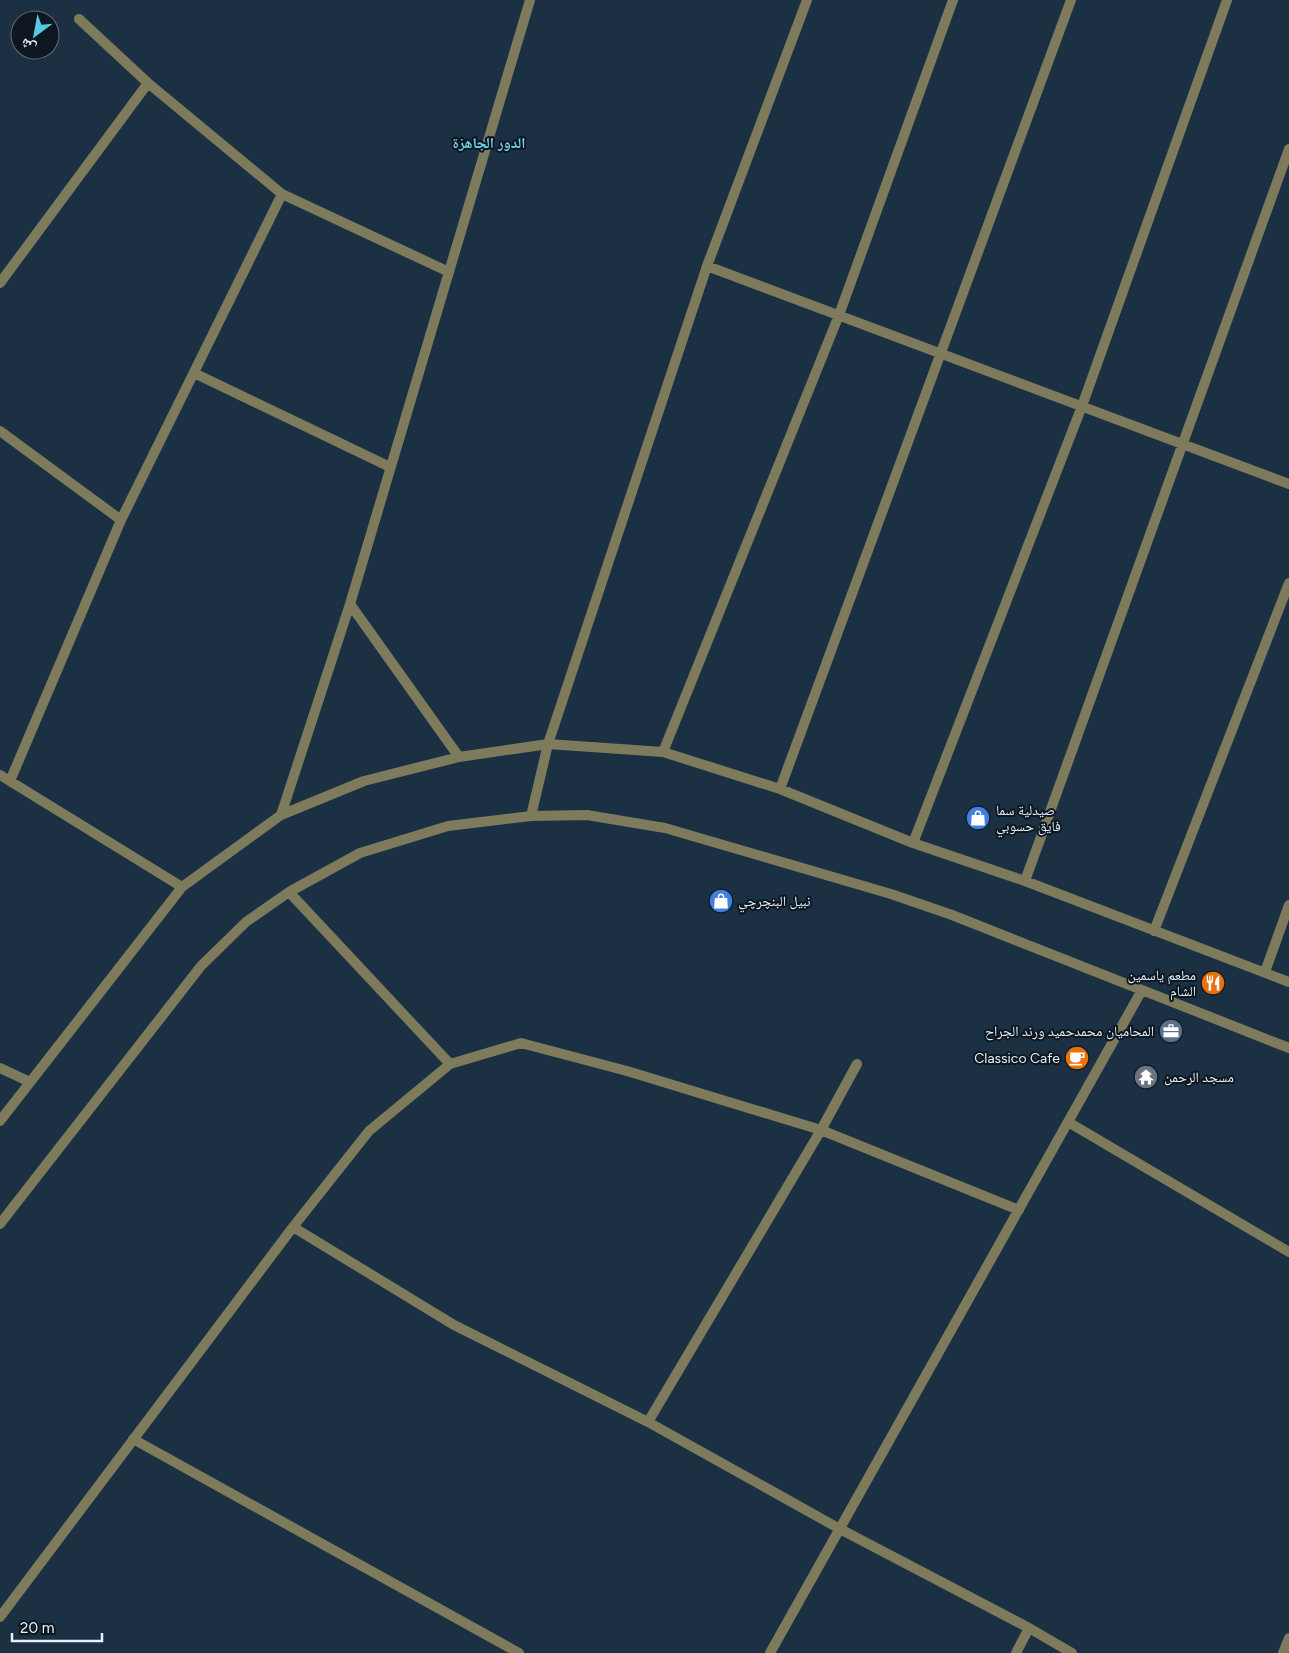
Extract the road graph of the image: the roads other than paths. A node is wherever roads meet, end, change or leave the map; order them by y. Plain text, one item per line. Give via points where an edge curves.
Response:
1 (530, 0) edge
2 (807, 0) edge
3 (953, 0) edge
4 (1071, 0) edge
5 (1227, 0) edge
6 (79, 20) dead end
7 (148, 83) junction
8 (1289, 149) edge
9 (282, 194) junction
10 (707, 266) junction
11 (449, 272) junction
12 (0, 283) edge
13 (839, 315) junction
14 (941, 353) junction
15 (194, 373) junction
16 (1082, 406) junction
17 (0, 431) edge
18 (1182, 444) junction
19 (390, 467) junction
20 (1289, 484) edge
21 (121, 520) junction
22 (1289, 583) edge
23 (350, 604) junction
24 (548, 744) junction
25 (663, 752) junction
26 (459, 757) junction
27 (0, 775) edge
28 (10, 781) junction
29 (780, 790) junction
30 (281, 816) junction
31 (531, 816) junction
32 (913, 843) junction
33 (1025, 881) junction
34 (182, 887) junction
35 (290, 892) junction
36 (1289, 905) edge
37 (1154, 931) junction
38 (1265, 972) junction
39 (1289, 982) edge
40 (1142, 990) junction
41 (1289, 1048) edge
42 (450, 1064) junction
43 (857, 1064) dead end
44 (0, 1068) edge
45 (30, 1082) junction
46 (0, 1121) edge
47 (1068, 1122) junction
48 (821, 1130) junction
49 (1019, 1210) junction
50 (0, 1224) edge
51 (293, 1228) junction
52 (1289, 1252) edge
53 (648, 1422) junction
54 (133, 1439) junction
55 (840, 1529) junction
56 (0, 1616) edge
57 (1029, 1628) junction
58 (1289, 1638) edge
59 (500, 1649) edge
60 (519, 1653) edge
61 (770, 1653) edge
62 (1016, 1653) edge
63 (1072, 1653) edge
64 (1283, 1653) edge

1 - 11 street
2 - 10 street
3 - 13 street
4 - 14 street
5 - 16 street
6 - 7 street
7 - 9 street
7 - 12 street
8 - 18 street
9 - 11 street
9 - 15 street
10 - 13 street
10 - 24 street
11 - 19 street
13 - 14 street
13 - 25 street
14 - 16 street
14 - 29 street
15 - 19 street
15 - 21 street
16 - 18 street
16 - 32 street
17 - 21 street
18 - 20 street
18 - 33 street
19 - 23 street
21 - 28 street
22 - 37 street
23 - 26 street
23 - 30 street
24 - 25 street
24 - 26 street
24 - 31 street
25 - 29 street
26 - 30 street via 364,782
27 - 28 street
28 - 34 street
29 - 32 street
30 - 34 street
31 - 35 street via 448,826 360,853
31 - 40 street via 587,815 674,831 891,894
32 - 33 street
33 - 37 street
34 - 45 street
35 - 42 street
35 - 50 street via 246,922 200,966
36 - 38 street
37 - 38 street
38 - 39 street
40 - 41 street
40 - 47 street
42 - 48 street via 521,1043 627,1071
42 - 51 street via 369,1131
43 - 48 street
44 - 45 street
45 - 46 street
47 - 49 street
47 - 52 street
48 - 49 street
48 - 53 street
49 - 55 street
51 - 53 street via 454,1325
51 - 54 street
53 - 55 street
54 - 56 street
54 - 59 street
55 - 57 street
55 - 61 street
57 - 62 street
57 - 63 street
58 - 64 street
59 - 60 street

